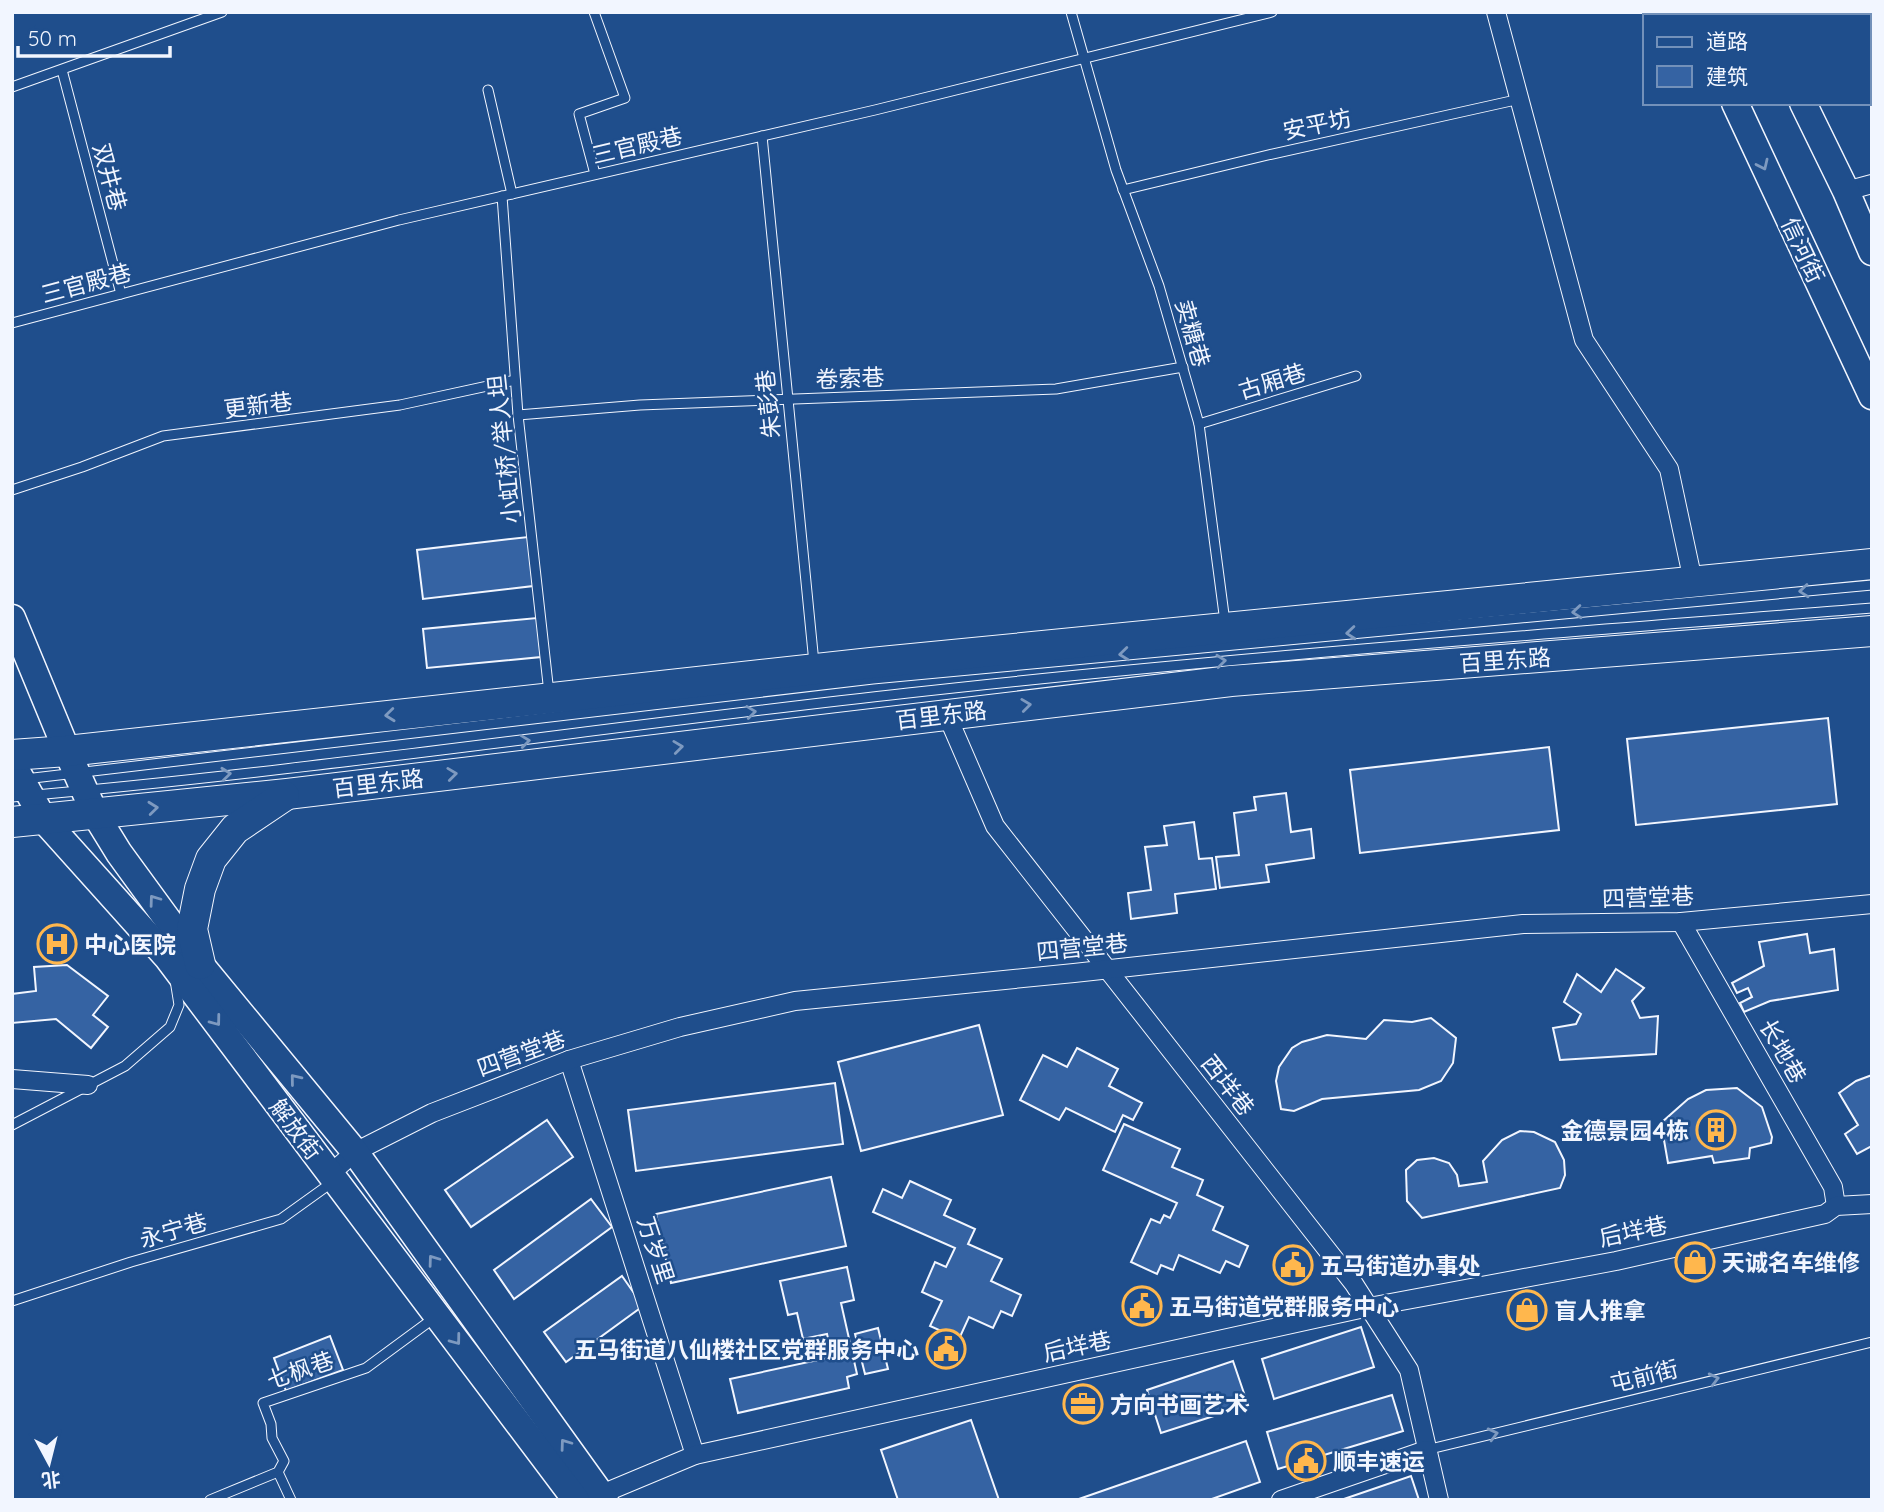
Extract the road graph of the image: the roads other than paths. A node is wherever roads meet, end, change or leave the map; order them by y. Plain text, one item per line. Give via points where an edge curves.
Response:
1 (222, 12) edge
2 (594, 12) edge
3 (1072, 12) edge
4 (1272, 12) edge
5 (1496, 12) edge
6 (1085, 58) junction
7 (62, 70) junction
8 (12, 87) edge
9 (488, 90) dead end
10 (1520, 99) junction
11 (1735, 105) edge
12 (1804, 105) edge
13 (762, 136) junction
14 (595, 174) junction
15 (1872, 184) edge
16 (1123, 190) junction
17 (1846, 191) junction
18 (507, 195) junction
19 (1866, 226) edge
20 (1872, 252) edge
21 (121, 294) junction
22 (12, 323) edge
23 (1182, 368) junction
24 (1356, 376) dead end
25 (516, 380) junction
26 (1872, 396) edge
27 (787, 400) junction
28 (518, 415) junction
29 (1199, 424) junction
30 (12, 490) edge
31 (1872, 564) edge
32 (1693, 581) junction
33 (1872, 585) edge
34 (1872, 608) edge
35 (12, 618) edge
36 (1226, 627) junction
37 (1872, 631) edge
38 (814, 669) junction
39 (550, 697) junction
40 (947, 715) junction
41 (81, 782) junction
42 (21, 784) edge
43 (286, 794) junction
44 (12, 822) edge
45 (1872, 904) edge
46 (1681, 922) junction
47 (187, 964) junction
48 (1106, 970) junction
49 (569, 1060) junction
50 (12, 1079) edge
51 (88, 1086) junction
52 (12, 1125) edge
53 (355, 1152) junction
54 (333, 1177) junction
55 (1872, 1204) edge
56 (1836, 1206) junction
57 (12, 1301) edge
58 (1369, 1307) junction
59 (437, 1315) junction
60 (1872, 1342) edge
61 (1426, 1450) junction
62 (695, 1455) junction
63 (278, 1472) junction
64 (598, 1498) edge
65 (210, 1500) edge
66 (290, 1500) edge
67 (576, 1500) edge
68 (1281, 1500) edge
69 (1439, 1500) edge

1 - 7 lane
2 - 14 lane via 625,98 579,114
3 - 6 lane, 卖糖巷
4 - 6 lane, 三官殿巷
5 - 10 street
6 - 13 lane, 三官殿巷
6 - 16 lane, 卖糖巷
7 - 8 lane
7 - 21 lane, 双井巷
9 - 18 lane, 小虹桥/举人坦
10 - 16 lane, 安平坊
10 - 32 street via 1584,340 1669,469
11 -> 26 main road, 信河街
12 - 17 main road
13 - 14 lane, 三官殿巷
13 - 27 lane, 朱彭巷
14 - 18 lane, 三官殿巷
15 - 17 street
16 - 23 lane, 卖糖巷 via 1159,286
17 - 19 main road
18 - 21 lane, 三官殿巷
18 - 25 lane, 小虹桥/举人坦
19 - 20 main road
21 - 22 lane, 三官殿巷
23 - 27 lane, 卷索巷 via 1056,390
23 - 29 lane, 卖糖巷
24 - 29 lane, 古厢巷
25 - 28 lane, 小虹桥/举人坦
25 - 30 lane, 更新巷 via 400,405 163,436
27 - 28 lane, 卷索巷
27 - 38 lane, 朱彭巷
28 - 39 lane, 小虹桥/举人坦
29 - 36 lane, 卖糖巷
31 - 32 main road, 百里东路
32 - 36 main road, 百里东路
33 -> 41 lane via 873,679
41 -> 34 lane via 500,744 912,692 1215,661
35 - 41 main road, 解放街
36 - 38 main road, 百里东路
40 -> 37 main road, 百里东路 via 1231,681
38 - 39 main road, 百里东路
39 -> 41 main road, 百里东路
43 -> 40 main road, 百里东路
40 - 48 street, 西垟巷 via 995,826
41 - 42 main road, 百里东路
41 - 42 main road, 百里东路
41 -> 43 main road, 百里东路
47 -> 41 main road, 解放街
42 - 44 main road, 百里东路
42 - 47 main road, 解放街
43 - 47 main road via 235,829 211,859 200,889
45 - 46 street, 四营堂巷
46 - 48 street, 四营堂巷 via 1522,924
46 - 56 street, 长地巷 via 1833,1187
47 - 51 lane via 170,1027 125,1066
53 -> 47 main road, 解放街
47 -> 54 main road, 解放街
48 - 49 street, 四营堂巷 via 795,1001 681,1027
48 - 58 street, 西垟巷
49 - 53 street, 四营堂巷 via 432,1112
49 - 62 street, 万岁里
50 - 51 street
51 - 52 lane
53 - 54 street, 四营堂巷
64 -> 53 main road, 解放街
54 - 57 lane, 永宁巷 via 281,1219
54 - 59 main road, 解放街
55 - 56 street, 后垟巷
56 - 58 street, 后垟巷 via 1825,1214 1616,1261
58 - 61 street, 西垟巷 via 1409,1370
58 - 62 street, 后垟巷
59 - 63 lane, 七枫巷 via 366,1368 263,1403 284,1461
59 -> 67 main road, 解放街
61 -> 60 lane, 屯前街
61 - 68 street
61 - 69 street, 西垟巷
62 - 64 street, 后垟巷
63 - 65 lane
63 - 66 lane

